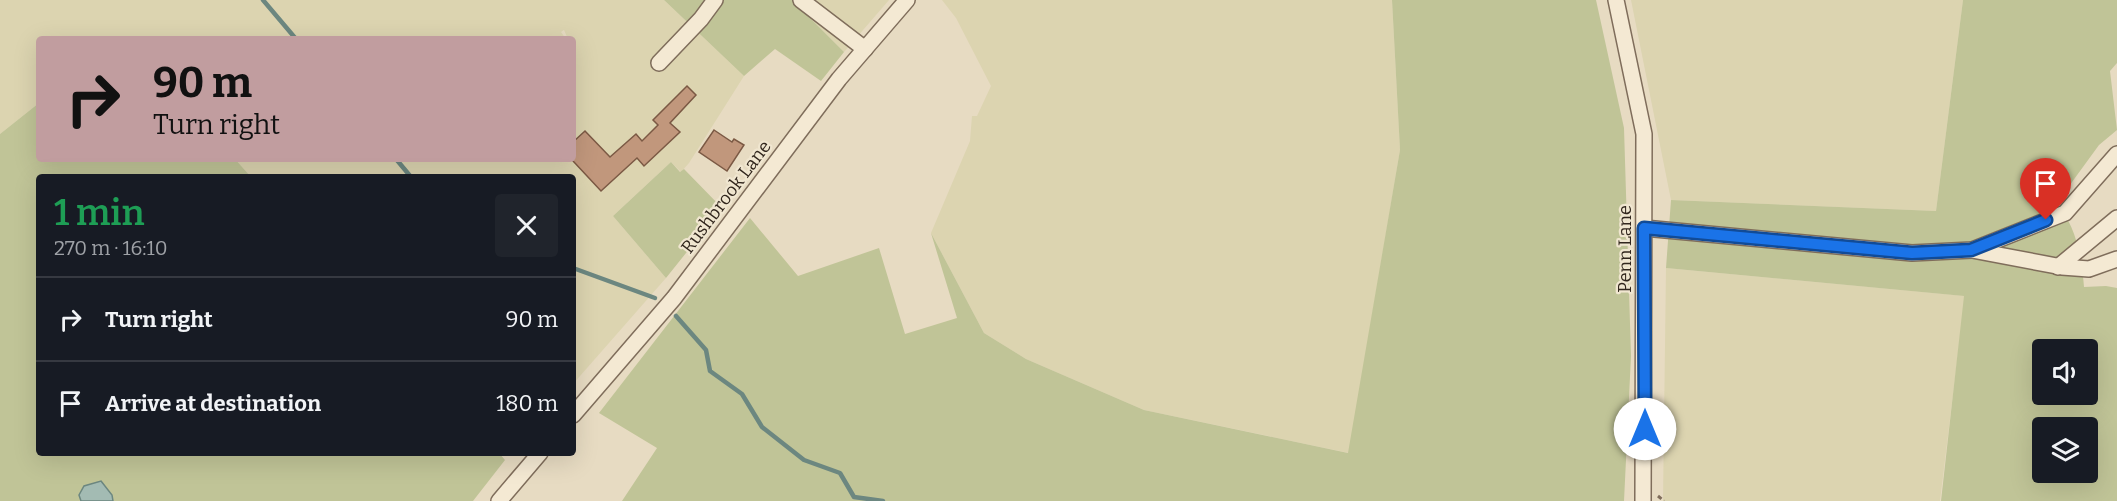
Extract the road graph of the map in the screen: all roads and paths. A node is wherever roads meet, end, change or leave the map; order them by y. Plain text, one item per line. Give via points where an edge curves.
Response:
1 (714, 0) edge
2 (801, 0) edge
3 (907, 0) edge
4 (1616, 0) edge
5 (866, 49) junction
6 (660, 63) dead end
7 (2117, 154) edge
8 (2117, 218) edge
9 (1644, 228) junction
10 (1971, 250) junction
11 (2117, 259) edge
12 (2058, 267) junction
13 (576, 412) edge
14 (537, 456) edge
15 (499, 501) edge
16 (1643, 501) edge

1 - 6 street
2 - 5 street
3 - 5 street, Rushbrook Lane
4 - 9 street, Penn Lane via 1644,134
5 - 13 street, Rushbrook Lane via 839,79 674,298
7 - 10 street via 2065,213
8 - 12 street
9 - 10 street via 1912,253
9 - 16 street, Penn Lane
10 - 12 street
11 - 12 street via 2089,269
14 - 15 street

